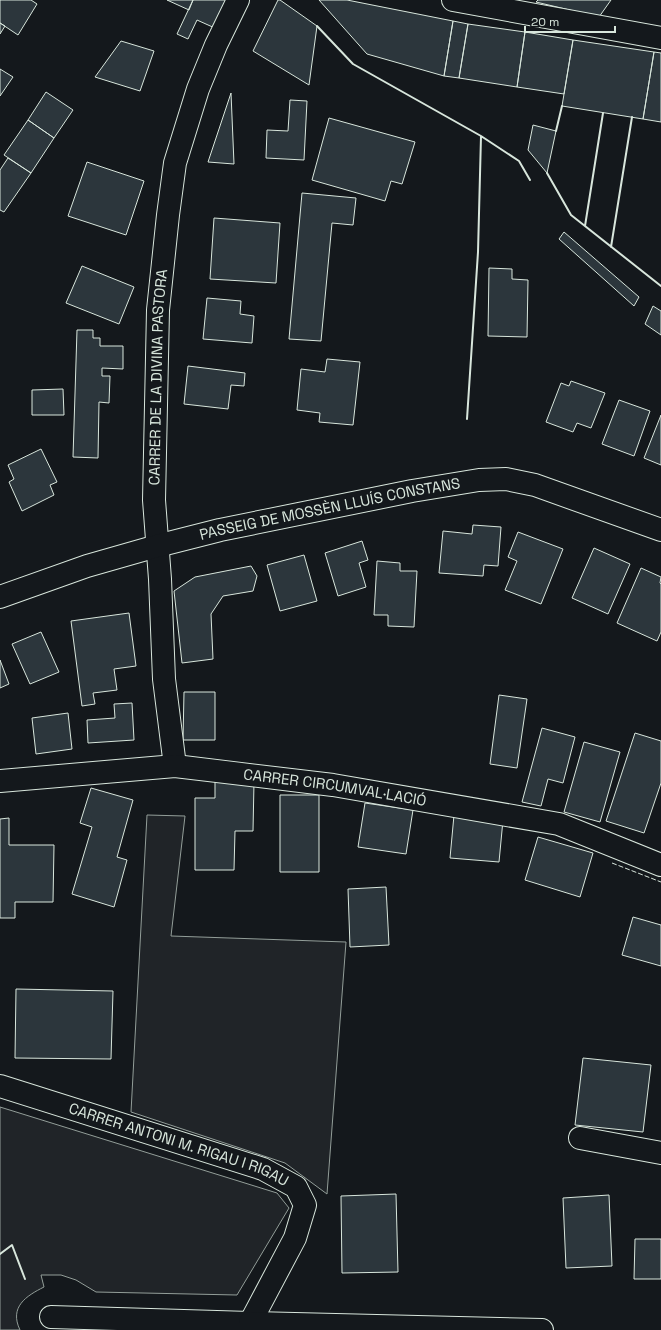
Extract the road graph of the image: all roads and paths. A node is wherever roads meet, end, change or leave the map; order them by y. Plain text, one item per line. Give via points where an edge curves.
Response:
1 (238, 0) edge
2 (453, 0) edge
3 (525, 6) edge
4 (661, 38) edge
5 (661, 530) edge
6 (157, 546) junction
7 (0, 597) edge
8 (175, 766) junction
9 (0, 781) edge
10 (661, 865) edge
11 (0, 1086) edge
12 (580, 1138) dead end
13 (661, 1153) edge
14 (51, 1318) dead end
15 (250, 1327) edge
16 (542, 1330) edge

1 - 6 street, CARRER DE LA DIVINA PASTORA via 198,88 175,163 158,310 154,500
2 - 3 street
3 - 4 street
5 - 6 street, PASSEIG DE MOSSÈN LLUÍS CONSTANS via 535,485 506,479 479,480 412,491 220,530
6 - 7 street, PASSEIG DE MOSSÈN LLUÍS CONSTANS via 87,566
6 - 8 street, CARRER DE LA DIVINA PASTORA via 164,679
8 - 9 street, CARRER CIRCUMVAL·LACIÓ
8 - 10 street, CARRER CIRCUMVAL·LACIÓ via 333,785 559,824
11 - 15 street, CARRER ANTONI M. RIGAU I RIGAU via 263,1169 296,1186 305,1205 295,1238
12 - 13 street
14 - 15 street
15 - 16 street

